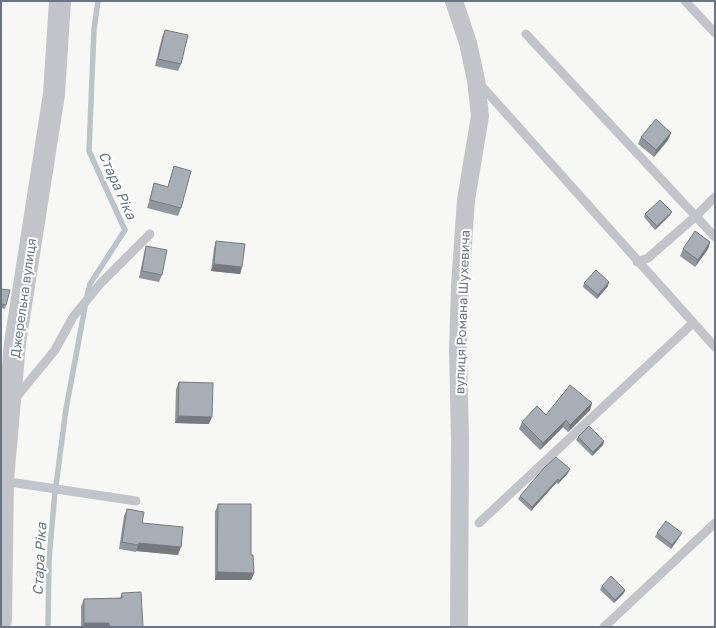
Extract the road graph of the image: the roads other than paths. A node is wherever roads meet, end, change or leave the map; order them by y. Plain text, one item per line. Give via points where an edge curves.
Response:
1 (60, 1) edge
2 (454, 1) edge
3 (685, 1) edge
4 (715, 33) edge
5 (526, 34) dead end
6 (476, 80) junction
7 (715, 197) edge
8 (696, 216) junction
9 (150, 234) dead end
10 (715, 237) edge
11 (637, 262) junction
12 (693, 323) junction
13 (715, 348) edge
14 (9, 406) junction
15 (2, 480) junction
16 (136, 501) dead end
17 (479, 523) dead end
18 (715, 523) edge
19 (1, 620) edge
20 (459, 627) edge
21 (604, 627) edge

1 - 14 street, Джерельна вулиця via 54,94 15,344
2 - 6 street, вулиця Романа Шухевича via 468,43
3 - 4 lane
5 - 8 lane
6 - 11 lane
6 - 20 street, вулиця Романа Шухевича via 480,116 466,200 458,350
7 - 8 lane
8 - 10 lane
8 - 11 lane via 648,258
9 - 14 lane via 100,284 73,318 55,350
11 - 12 lane
12 - 13 lane
12 - 17 lane
14 - 15 street, Джерельна вулиця
15 - 16 lane
15 - 19 street, Джерельна вулиця
18 - 21 lane

